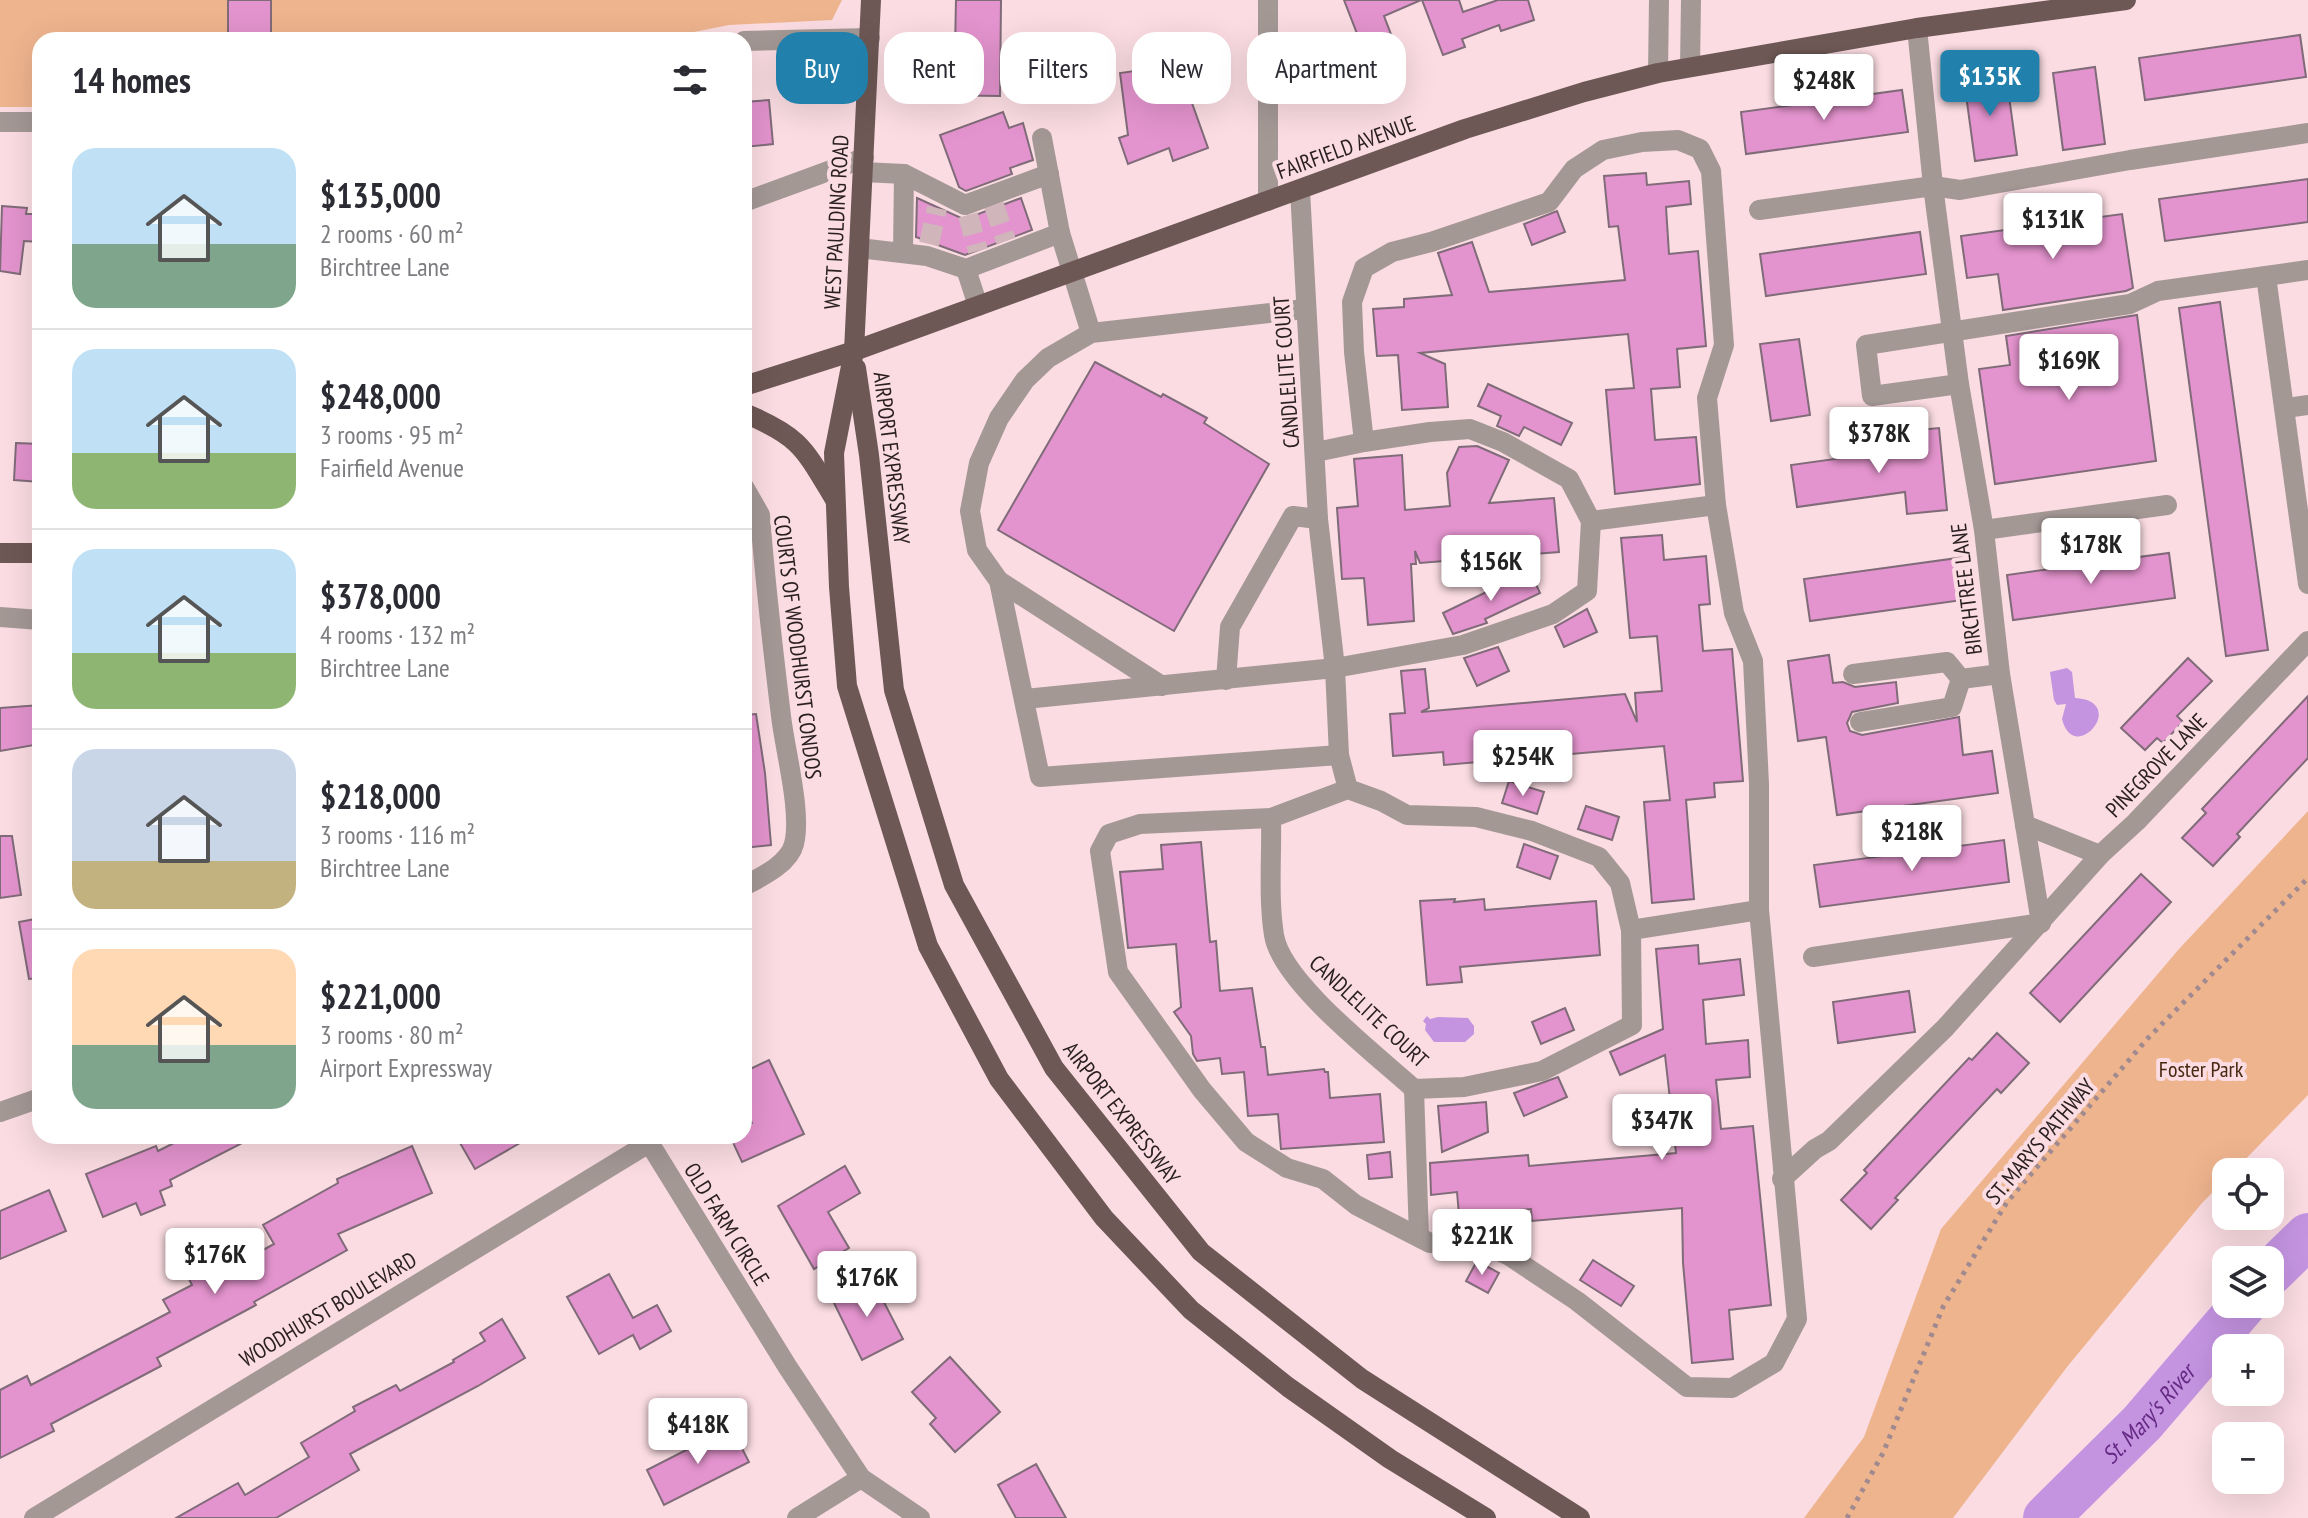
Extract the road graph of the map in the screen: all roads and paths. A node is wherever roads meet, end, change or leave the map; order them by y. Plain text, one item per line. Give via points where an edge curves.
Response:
1 (871, 0) edge
2 (1268, 0) edge
3 (1659, 0) edge
4 (1691, 0) edge
5 (2126, 0) edge
6 (2071, 4) edge
7 (1917, 28) junction
8 (870, 38) junction
9 (752, 41) edge
10 (1690, 67) junction
11 (1658, 73) junction
12 (0, 122) edge
13 (32, 122) edge
14 (2308, 133) edge
15 (1042, 138) dead end
16 (863, 165) junction
17 (904, 174) junction
18 (1049, 174) junction
19 (1933, 186) junction
20 (1300, 190) junction
21 (752, 200) edge
22 (1268, 201) junction
23 (1759, 210) dead end
24 (1060, 233) junction
25 (859, 248) junction
26 (903, 252) junction
27 (975, 261) junction
28 (2308, 270) edge
29 (1074, 271) junction
30 (2266, 276) junction
31 (978, 306) junction
32 (1305, 309) junction
33 (1952, 332) junction
34 (1091, 333) junction
35 (854, 351) junction
36 (752, 383) edge
37 (1959, 384) junction
38 (2308, 405) edge
39 (2286, 408) junction
40 (752, 416) edge
41 (1364, 442) junction
42 (1316, 452) junction
43 (836, 500) junction
44 (752, 501) edge
45 (1716, 505) junction
46 (2167, 505) dead end
47 (1318, 519) junction
48 (1591, 521) junction
49 (1984, 530) junction
50 (0, 553) edge
51 (32, 553) edge
52 (999, 581) junction
53 (2308, 584) edge
54 (0, 617) edge
55 (32, 619) edge
56 (2308, 641) edge
57 (1335, 668) junction
58 (1853, 674) dead end
59 (2000, 674) junction
60 (1961, 679) junction
61 (1226, 680) junction
62 (1162, 686) junction
63 (1025, 699) junction
64 (1860, 722) dead end
65 (1339, 755) junction
66 (1348, 789) junction
67 (1271, 818) junction
68 (2025, 825) junction
69 (2100, 855) junction
70 (2308, 878) edge
71 (752, 882) edge
72 (1759, 910) junction
73 (2041, 923) junction
74 (1631, 930) junction
75 (1813, 957) dead end
76 (1414, 1089) junction
77 (32, 1101) edge
78 (0, 1112) edge
79 (640, 1144) edge
80 (649, 1144) edge
81 (1782, 1179) junction
82 (1419, 1237) junction
83 (861, 1478) junction
84 (34, 1518) edge
85 (797, 1518) edge
86 (920, 1518) edge
87 (1486, 1518) edge
88 (1580, 1518) edge
89 (1847, 1518) edge

1 - 8 main road, WEST PAULDING ROAD
2 - 22 street
3 - 11 street
4 - 10 street
5 - 6 main road, FAIRFIELD AVENUE
6 - 7 main road, FAIRFIELD AVENUE
7 - 10 main road, FAIRFIELD AVENUE
7 - 19 street, BIRCHTREE LANE
8 - 9 street
8 - 16 main road, WEST PAULDING ROAD
10 - 11 main road, FAIRFIELD AVENUE
11 - 20 main road, FAIRFIELD AVENUE via 1465,129
12 - 13 street
14 - 19 street via 1960,190
15 - 18 street
16 - 17 street
16 - 21 street
16 - 25 main road, WEST PAULDING ROAD
17 - 18 street via 939,201 967,210
17 - 26 street
18 - 24 street
19 - 23 street
19 - 33 street, BIRCHTREE LANE
20 - 22 main road, FAIRFIELD AVENUE
20 - 32 street, CANDLELITE COURT
22 - 29 main road, FAIRFIELD AVENUE
24 - 27 street via 1007,246
24 - 29 street
25 - 26 street
25 - 35 main road, WEST PAULDING ROAD
26 - 27 street via 928,250
27 - 31 street
28 - 30 street
29 - 31 main road, FAIRFIELD AVENUE
29 - 34 street
30 - 33 street via 2158,291 2130,304
30 - 39 street
31 - 35 main road, FAIRFIELD AVENUE
32 - 34 street
32 - 42 street, CANDLELITE COURT
33 - 37 street, BIRCHTREE LANE
33 - 37 street via 1866,345 1872,396
34 - 52 street via 1048,358 1025,380 999,418 979,463 970,511 977,550
35 - 36 main road, FAIRFIELD AVENUE
35 - 43 main road, AIRPORT EXPRESSWAY via 834,453
35 - 88 main road, AIRPORT EXPRESSWAY via 894,690 954,885 1054,1068 1201,1252 1362,1379
37 - 49 street, BIRCHTREE LANE
38 - 39 street
39 - 53 street
40 - 43 main road via 805,449
41 - 42 street
41 - 45 street via 1352,302 1364,268 1392,252 1549,202 1574,169 1603,150 1678,140 1700,149 1711,171 1714,198 1724,345 1707,398
41 - 48 street via 1460,428 1483,432 1569,479
42 - 47 street, CANDLELITE COURT
43 - 87 main road, AIRPORT EXPRESSWAY via 847,686 928,946 999,1079 1104,1218 1191,1310 1390,1459
44 - 71 street, COURTS OF WOODHURST CONDOS via 760,515 797,824 794,847
45 - 48 street
45 - 72 street via 1734,613 1753,661
46 - 49 street
47 - 57 street, CANDLELITE COURT
47 - 61 street via 1293,516 1230,627
48 - 57 street via 1587,591 1553,614 1463,645
49 - 59 street, BIRCHTREE LANE
50 - 51 main road
52 - 62 street
52 - 63 street
54 - 55 street
56 - 69 street, PINEGROVE LANE
57 - 61 street
57 - 65 street, CANDLELITE COURT
58 - 60 street via 1947,662
59 - 60 street
59 - 68 street, BIRCHTREE LANE
60 - 64 street via 1952,707
61 - 62 street
62 - 63 street
63 - 65 street via 1040,777
65 - 66 street, CANDLELITE COURT
66 - 67 street
66 - 74 street, CANDLELITE COURT via 1407,815 1476,817 1532,831 1599,857 1620,883
67 - 76 street, CANDLELITE COURT via 1274,938 1290,972
67 - 82 street via 1140,824 1109,834 1100,851 1118,972 1246,1142 1287,1168 1323,1179 1356,1205
68 - 69 street
68 - 73 street, BIRCHTREE LANE
69 - 73 street, PINEGROVE LANE
70 - 89 path, ST. MARYS PATHWAY via 2148,1038 2007,1202 1943,1307 1883,1453
72 - 74 street
72 - 81 street
73 - 75 street
73 - 81 street, PINEGROVE LANE via 1945,1028 1829,1141
74 - 76 street, CANDLELITE COURT via 1632,1025 1542,1071 1464,1087
76 - 82 street
77 - 78 street
79 - 84 street, WOODHURST BOULEVARD
80 - 83 street, OLD FARM CIRCLE
81 - 82 street via 1797,1319 1774,1363 1732,1388 1687,1387 1508,1255 1483,1244 1430,1243
83 - 85 street
83 - 86 street, OLD FARM CIRCLE

